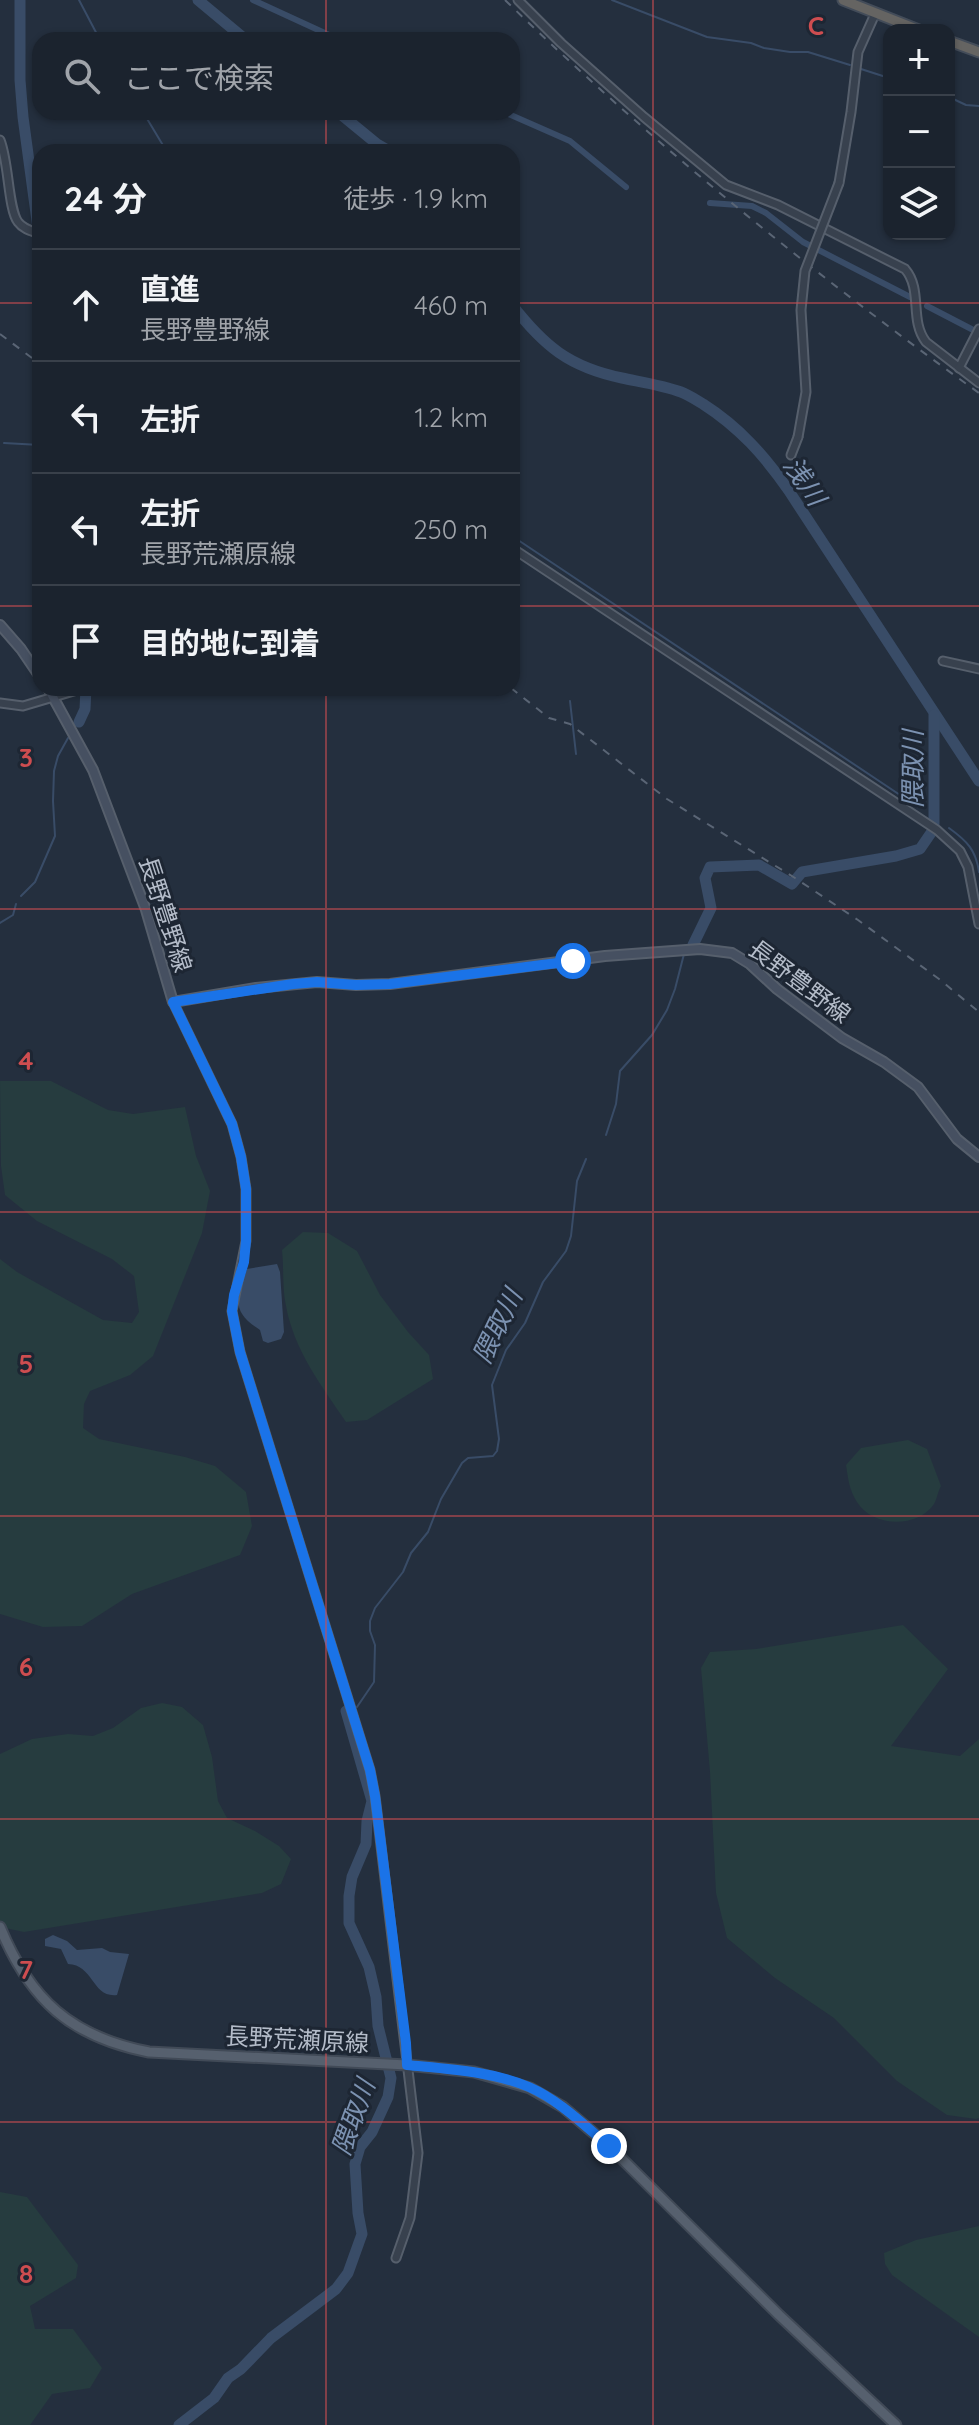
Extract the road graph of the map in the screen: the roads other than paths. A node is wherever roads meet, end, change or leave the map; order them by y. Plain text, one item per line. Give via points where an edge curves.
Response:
1 (518, 0) edge
2 (843, 0) edge
3 (875, 14) junction
4 (902, 24) edge
5 (955, 43) edge
6 (979, 52) edge
7 (0, 140) edge
8 (32, 232) edge
9 (978, 332) edge
10 (959, 368) junction
11 (979, 383) edge
12 (791, 455) dead end
13 (520, 553) edge
14 (0, 625) edge
15 (943, 661) dead end
16 (32, 665) edge
17 (979, 669) edge
18 (58, 696) edge
19 (54, 697) junction
20 (0, 703) edge
21 (979, 924) edge
22 (173, 1002) junction
23 (979, 1157) edge
24 (0, 1927) edge
25 (402, 2065) junction
26 (396, 2258) dead end
27 (896, 2425) edge

1 - 10 street via 726,185 905,269 915,287 919,334
2 - 3 highway
3 - 4 highway
3 - 12 street, bridge via 858,52 839,183 805,271 801,310 806,392
5 - 6 highway
7 - 8 street via 15,216
9 - 10 street
10 - 11 street
13 - 21 street via 937,830 960,851 968,867
14 - 16 main road
15 - 17 street
18 - 19 street
19 - 20 street via 23,706
19 - 22 main road, 長野豊野線 via 93,770 150,922
22 - 23 main road, 長野豊野線 via 293,984 390,984 605,956 717,950 750,964 842,1038 904,1075 957,1139
22 - 25 street via 232,1124 241,1157 247,1230 234,1295 234,1326 370,1770 406,2043
24 - 25 main road, 長野荒瀬原線 via 37,1994 63,2017 123,2047
25 - 26 street via 418,2153 410,2218
25 - 27 main road, 長野荒瀬原線 via 493,2076 530,2088 563,2107

